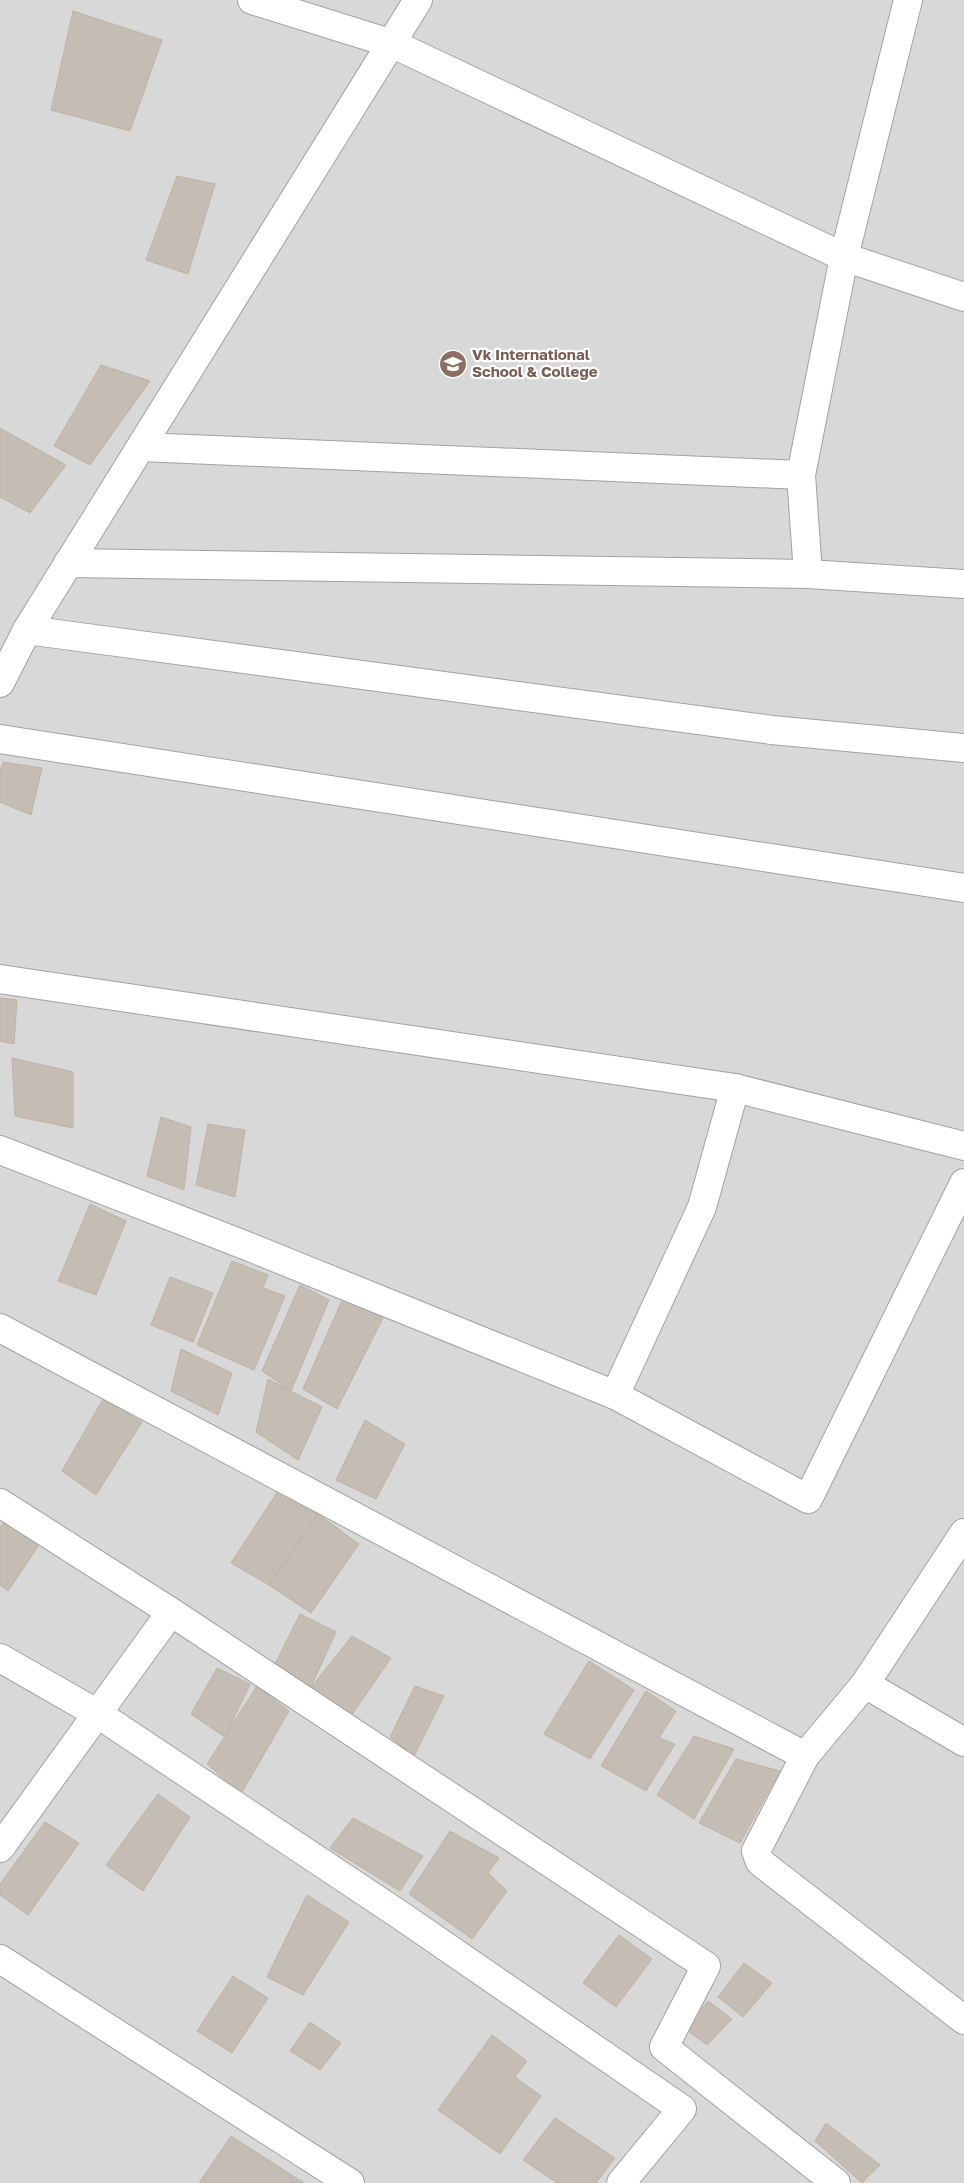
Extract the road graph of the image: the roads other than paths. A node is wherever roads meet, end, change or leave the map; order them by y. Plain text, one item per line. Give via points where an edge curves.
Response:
1 (252, 0) edge
2 (418, 0) edge
3 (908, 0) edge
4 (393, 44) junction
5 (844, 258) junction
6 (964, 298) edge
7 (141, 447) junction
8 (801, 475) junction
9 (68, 563) junction
10 (808, 574) junction
11 (964, 584) edge
12 (27, 630) junction
13 (0, 683) edge
14 (0, 739) edge
15 (964, 748) edge
16 (964, 888) edge
17 (0, 979) edge
18 (735, 1088) junction
19 (964, 1146) edge
20 (0, 1150) edge
21 (964, 1183) edge
22 (0, 1328) edge
23 (614, 1395) junction
24 (0, 1503) edge
25 (964, 1533) edge
26 (171, 1612) junction
27 (0, 1658) edge
28 (865, 1684) junction
29 (98, 1714) junction
30 (964, 1742) edge
31 (805, 1756) junction
32 (0, 1848) edge
33 (0, 1959) edge
34 (964, 2020) edge
35 (350, 2183) edge
36 (621, 2183) edge
37 (836, 2183) edge

1 - 4 street
2 - 4 street
3 - 5 street
4 - 5 street
4 - 7 street
5 - 6 street
5 - 8 street
7 - 8 street
7 - 9 street
8 - 10 street
9 - 10 street
9 - 12 street
10 - 11 street
12 - 13 street
12 - 15 street via 772,730
14 - 16 street
17 - 18 street
18 - 19 street
18 - 23 street via 702,1207
20 - 23 street
21 - 23 street via 808,1499
22 - 31 street
24 - 26 street
25 - 28 street
26 - 29 street
26 - 37 street via 706,1966 664,2047
27 - 29 street
28 - 30 street
28 - 31 street
29 - 32 street
29 - 36 street via 682,2109
31 - 34 street via 758,1847 760,1862
33 - 35 street

